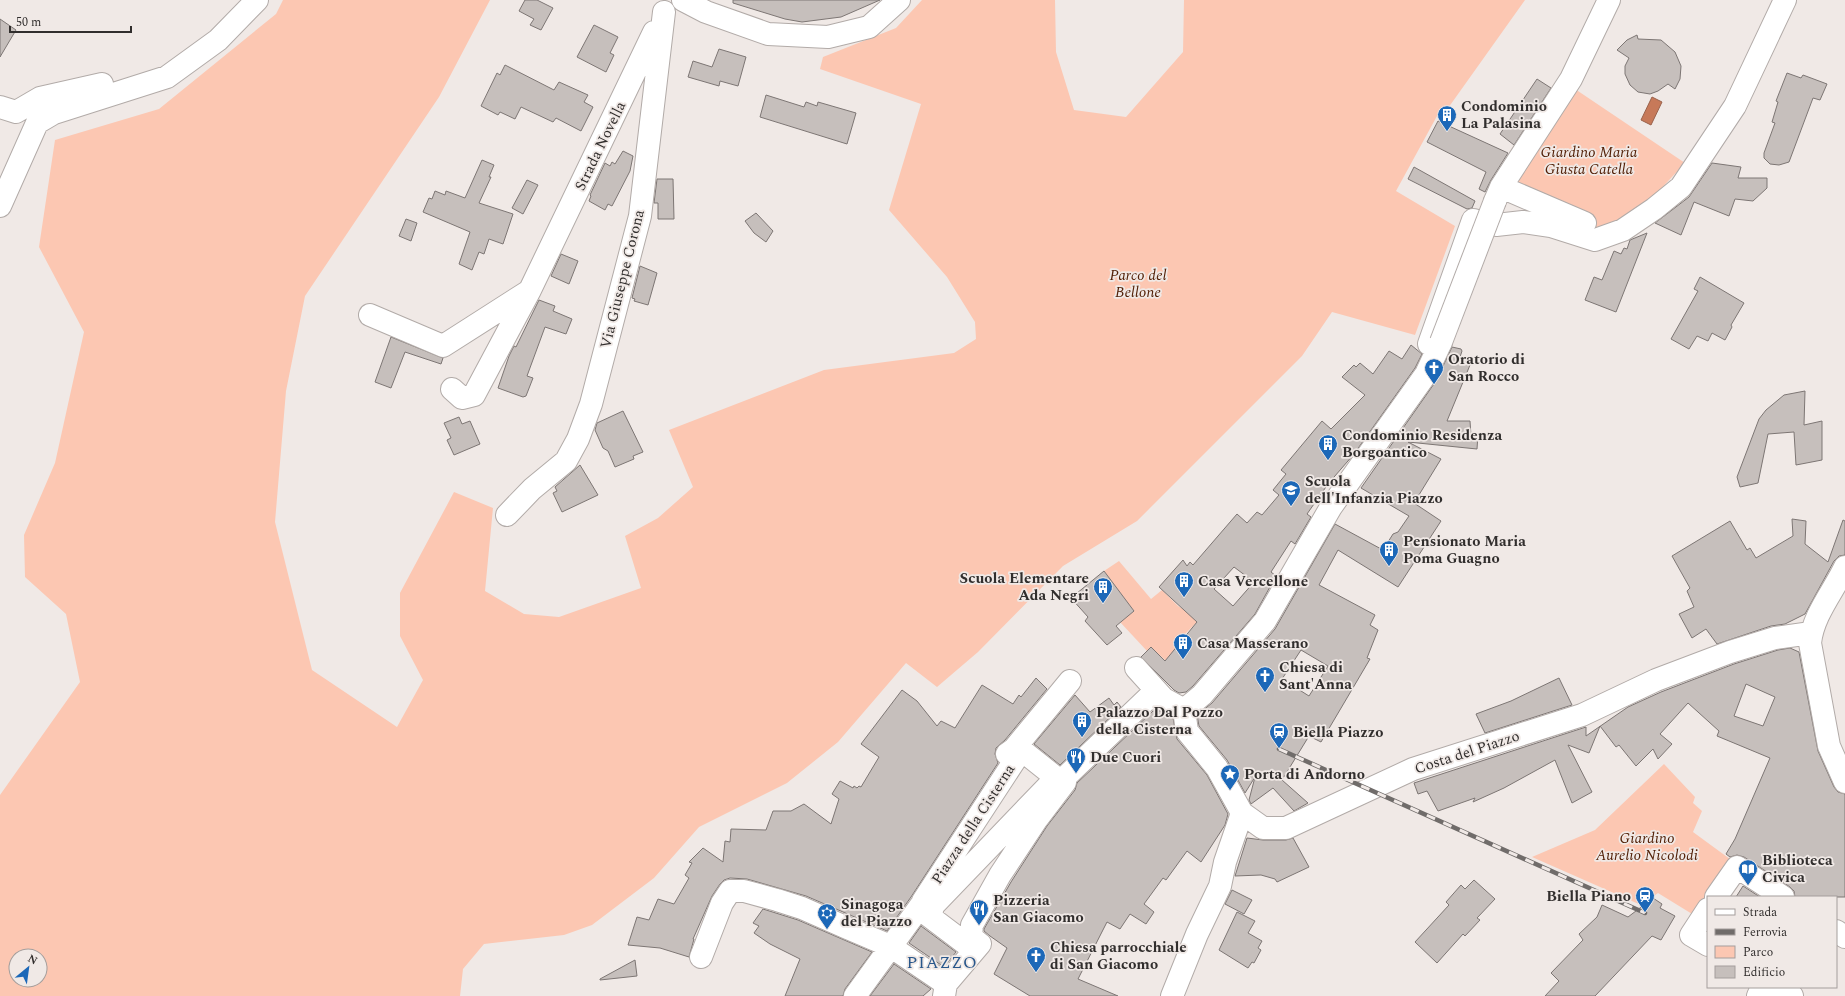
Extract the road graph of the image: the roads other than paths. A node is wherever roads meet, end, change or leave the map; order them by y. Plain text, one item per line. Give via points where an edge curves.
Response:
1 (257, 0) edge
2 (683, 0) edge
3 (899, 0) edge
4 (1609, 0) edge
5 (1785, 0) edge
6 (666, 6) edge
7 (166, 77) junction
8 (0, 107) edge
9 (1498, 194) junction
10 (0, 206) edge
11 (1588, 224) dead end
12 (530, 290) junction
13 (370, 315) dead end
14 (1426, 374) junction
15 (452, 389) dead end
16 (507, 515) dead end
17 (1845, 567) edge
18 (1811, 633) junction
19 (1136, 668) dead end
20 (1070, 682) dead end
21 (1164, 699) junction
22 (1184, 710) junction
23 (1014, 748) junction
24 (1056, 782) junction
25 (1845, 782) edge
26 (1242, 813) junction
27 (1717, 896) edge
28 (1781, 896) edge
29 (926, 908) junction
30 (1704, 915) edge
31 (976, 940) junction
32 (1707, 944) edge
33 (890, 946) junction
34 (701, 957) dead end
35 (1780, 988) edge
36 (945, 990) edge
37 (855, 996) edge
38 (1172, 996) edge
39 (1792, 996) edge

1 - 7 street via 218,40
2 - 3 street via 706,12 768,34 828,37 869,27
4 - 9 street via 1571,79
5 - 14 street via 1735,106 1681,188 1654,209 1623,230 1595,240 1551,226 1473,220 1425,356
6 - 12 street, Strada Novella
6 - 16 street, Via Giuseppe Corona via 640,216 591,404 566,461 532,489
7 - 8 street via 101,85 40,98 16,112
7 - 10 street via 54,113 37,123
9 - 11 street
9 - 14 street, bridge
12 - 13 street via 443,346
12 - 15 street, Strada Novella via 474,395 462,398
14 - 22 street via 1331,507 1265,620 1202,695
17 - 18 street via 1816,618
18 - 25 street via 1810,643 1829,746
18 - 26 street, Costa del Piazzo via 1774,638 1730,652 1656,680 1582,715 1414,769 1286,828 1263,828
19 - 21 street
20 - 23 street
21 - 22 street
21 - 24 street via 1148,698
22 - 26 street, Costa del Piazzo via 1187,730 1217,768
23 - 24 street, Piazza della Cisterna via 1018,748
23 - 29 street, Piazza della Cisterna via 1007,754 1015,760 923,901
24 - 29 street, Piazza della Cisterna
24 - 31 street via 1065,782 1037,818 1000,875 972,925
26 - 38 street via 1225,862 1220,886
27 - 28 street via 1737,867
29 - 31 street via 925,912 970,947
29 - 33 street via 921,905
30 - 32 street via 1691,936
31 - 36 street
33 - 34 street via 802,908 744,890 730,891 722,903
33 - 36 street
33 - 37 street
35 - 39 street

